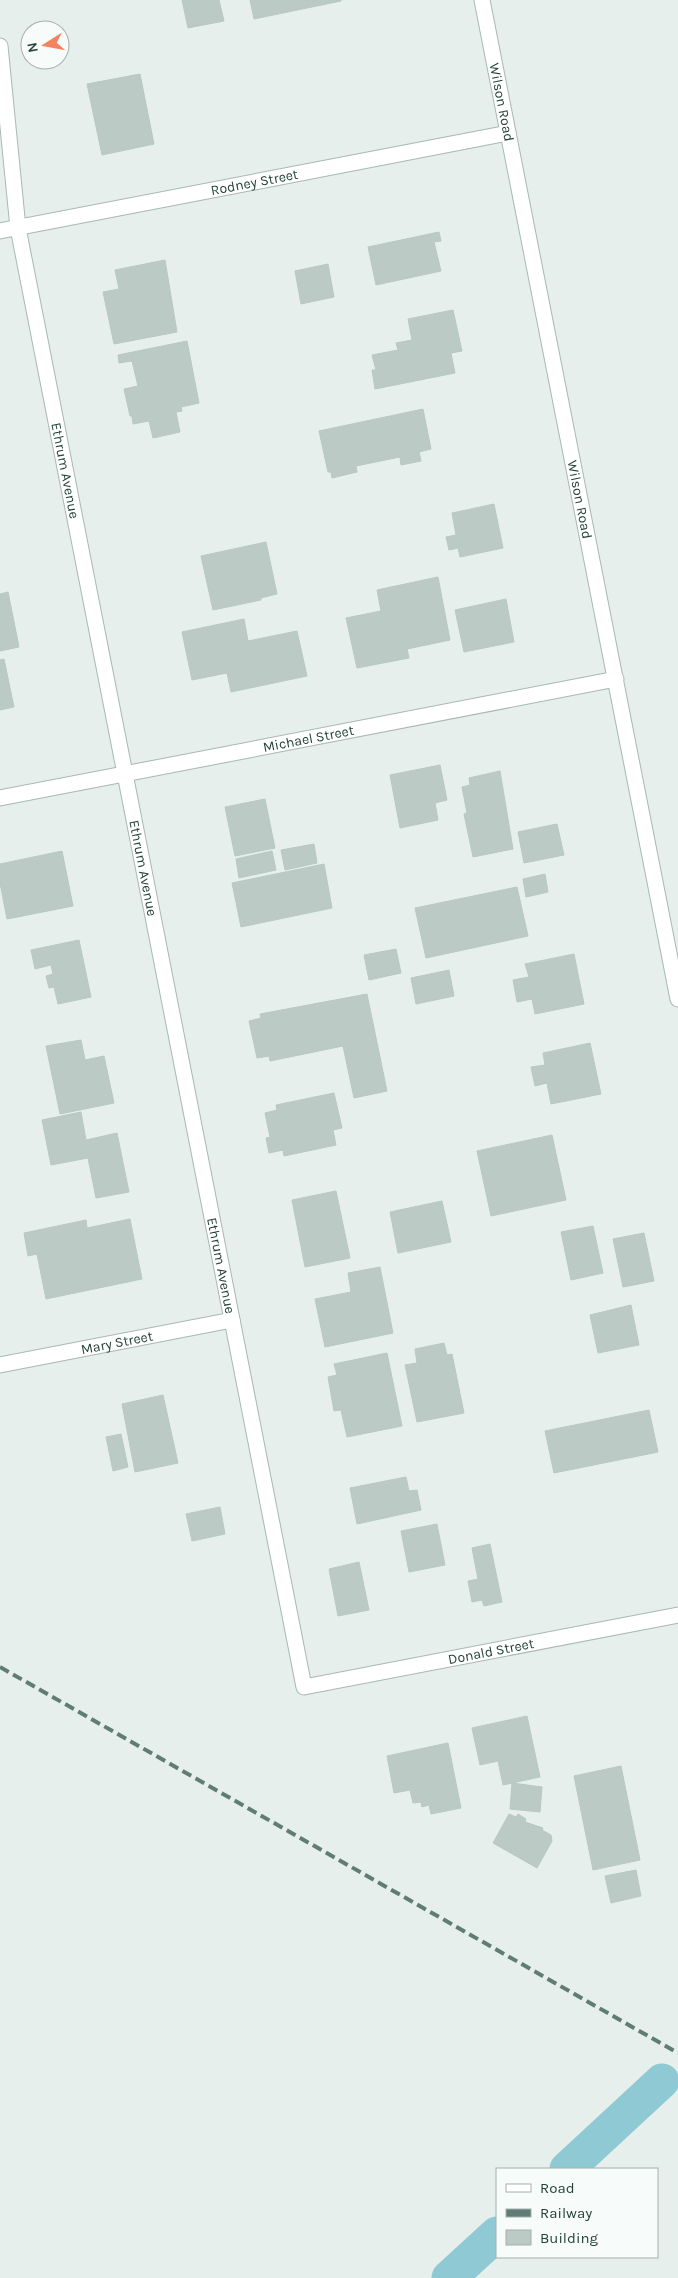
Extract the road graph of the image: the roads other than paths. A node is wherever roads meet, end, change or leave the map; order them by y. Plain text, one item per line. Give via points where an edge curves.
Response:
1 (482, 0) edge
2 (0, 46) edge
3 (508, 133) junction
4 (18, 228) junction
5 (0, 231) edge
6 (616, 679) junction
7 (125, 774) junction
8 (0, 798) edge
9 (678, 999) edge
10 (232, 1320) junction
11 (0, 1365) edge
12 (678, 1615) edge
13 (304, 1687) joint

1 - 3 street, Wilson Road
2 - 4 street, Ethrum Avenue
3 - 4 street, Rodney Street
3 - 6 street, Wilson Road
4 - 5 street, Rodney Street
4 - 7 street, Ethrum Avenue
6 - 7 street, Michael Street
6 - 9 street, Wilson Road
7 - 8 street, Michael Street
7 - 10 street, Ethrum Avenue
10 - 11 street, Mary Street
10 - 13 street, Ethrum Avenue
12 - 13 street, Donald Street

